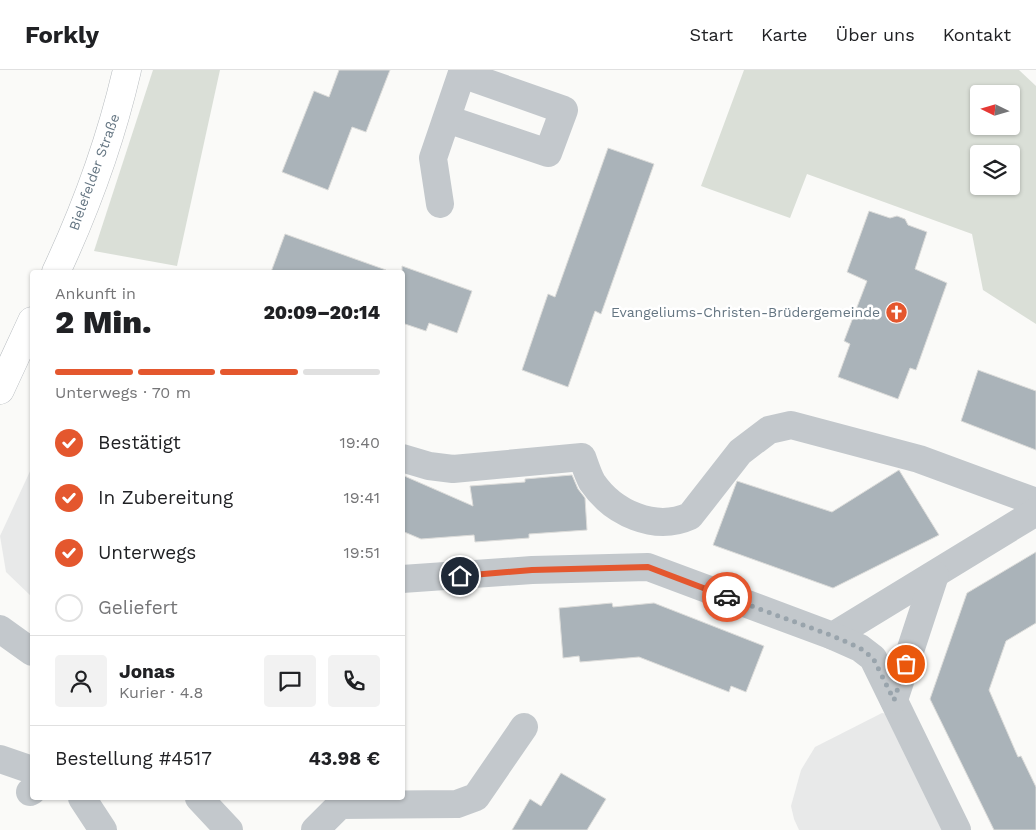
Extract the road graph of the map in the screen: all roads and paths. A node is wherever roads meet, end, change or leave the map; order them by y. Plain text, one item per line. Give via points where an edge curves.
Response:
1 (127, 70) edge
2 (462, 72) edge
3 (447, 119) junction
4 (440, 204) dead end
5 (57, 270) edge
6 (30, 325) edge
7 (0, 390) edge
8 (405, 459) edge
9 (1036, 502) edge
10 (1036, 512) edge
11 (935, 575) junction
12 (405, 579) edge
13 (0, 629) edge
14 (833, 636) junction
15 (30, 651) edge
16 (894, 700) junction
17 (524, 727) dead end
18 (0, 759) edge
19 (30, 783) edge
20 (83, 800) edge
21 (201, 800) edge
22 (103, 830) edge
23 (229, 830) edge
24 (315, 830) edge
25 (957, 830) edge

1 - 5 main road, Bielefelder Straße via 94,181
2 - 3 street
2 - 3 street via 564,110 548,153
3 - 4 street via 433,158
6 - 7 main road
8 - 9 street via 453,469 582,457 592,481 609,502 654,523 679,521 690,516 740,452 769,430 791,425 919,459
10 - 11 street
11 - 14 street
11 - 16 street
12 - 14 street via 532,570 648,567
13 - 15 street
14 - 16 street via 873,658
16 - 25 street
17 - 24 street via 476,797 457,804 340,805
18 - 19 street
20 - 22 street
21 - 23 street

